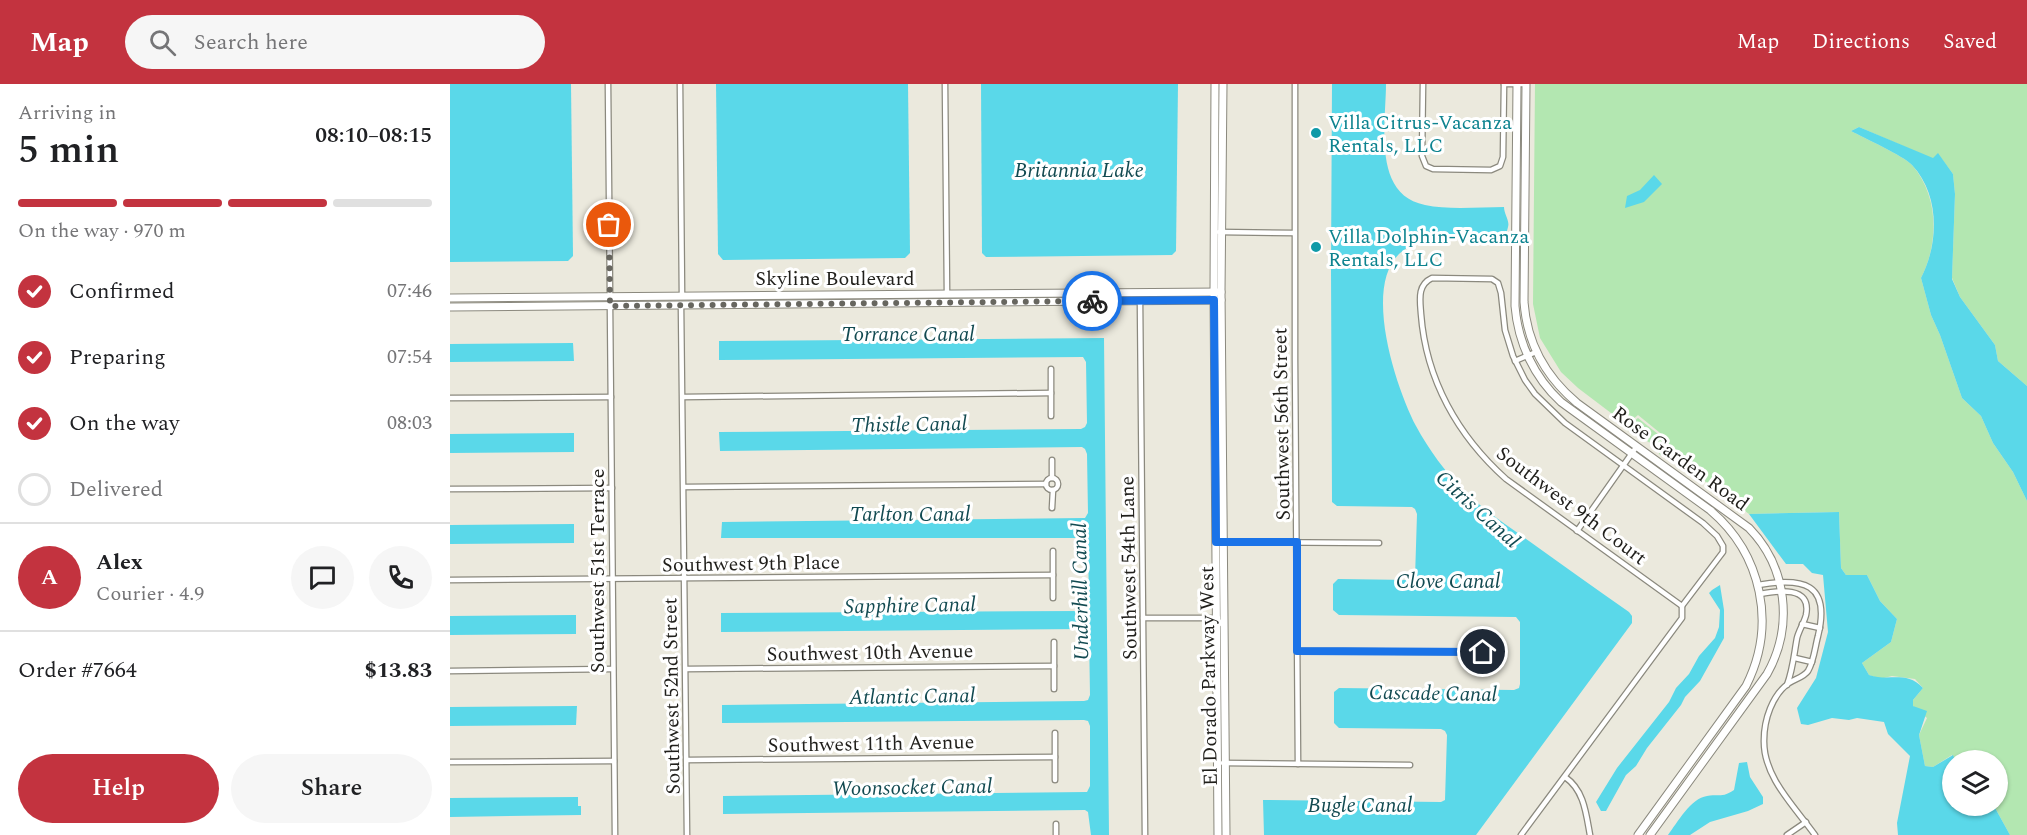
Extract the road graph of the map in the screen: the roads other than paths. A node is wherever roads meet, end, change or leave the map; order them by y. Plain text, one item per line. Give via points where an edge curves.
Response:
1 (608, 84) edge
2 (680, 84) edge
3 (945, 84) edge
4 (1215, 84) edge
5 (1223, 84) edge
6 (1295, 84) edge
7 (1423, 84) edge
8 (1504, 84) edge
9 (1516, 84) edge
10 (1526, 84) edge
11 (1218, 232) junction
12 (1294, 233) junction
13 (1498, 283) joint
14 (947, 294) junction
15 (610, 296) junction
16 (682, 296) junction
17 (1217, 296) junction
18 (1140, 297) junction
19 (450, 298) edge
20 (946, 303) junction
21 (681, 305) junction
22 (610, 306) junction
23 (450, 307) edge
24 (1536, 352) junction
25 (1528, 356) junction
26 (1515, 361) junction
27 (1052, 369) dead end
28 (1051, 393) junction
29 (611, 397) junction
30 (683, 397) junction
31 (450, 398) edge
32 (1051, 416) dead end
33 (1637, 446) junction
34 (1631, 454) junction
35 (1052, 460) dead end
36 (1624, 466) junction
37 (1052, 478) junction
38 (1046, 484) junction
39 (612, 488) junction
40 (684, 488) junction
41 (450, 489) edge
42 (1053, 490) junction
43 (1052, 508) dead end
44 (1577, 531) junction
45 (1219, 542) junction
46 (1297, 542) junction
47 (1379, 543) dead end
48 (1053, 551) dead end
49 (1053, 575) junction
50 (612, 578) junction
51 (685, 579) junction
52 (450, 580) edge
53 (1779, 581) junction
54 (1758, 585) junction
55 (1781, 590) junction
56 (1815, 592) junction
57 (1760, 594) junction
58 (1053, 598) dead end
59 (1803, 601) junction
60 (1682, 606) junction
61 (1143, 618) junction
62 (1220, 618) junction
63 (1802, 624) junction
64 (1820, 628) junction
65 (1054, 642) dead end
66 (1297, 651) junction
67 (1483, 652) dead end
68 (1795, 658) junction
69 (1812, 662) junction
70 (1054, 666) junction
71 (613, 669) junction
72 (686, 669) junction
73 (450, 671) edge
74 (1787, 685) junction
75 (1054, 690) dead end
76 (1055, 733) dead end
77 (1055, 757) junction
78 (687, 760) junction
79 (614, 761) junction
80 (450, 762) edge
81 (1221, 763) junction
82 (1298, 764) junction
83 (1410, 765) dead end
84 (1565, 777) junction
85 (1055, 780) dead end
86 (1806, 822) junction
87 (1056, 824) dead end
88 (615, 835) edge
89 (687, 835) edge
90 (1056, 835) edge
91 (1145, 835) edge
92 (1218, 835) edge
93 (1226, 835) edge
94 (1521, 835) edge
95 (1590, 835) edge
96 (1638, 835) edge
97 (1650, 835) edge
98 (1787, 835) edge
99 (1815, 835) edge

1 - 15 street
2 - 16 street
3 - 14 street
4 - 11 street, El Dorado Parkway West
5 - 11 street, El Dorado Parkway West
6 - 12 street, Southwest 56th Street
7 - 8 street via 1422,156 1426,166 1491,170 1500,166 1503,157
8 - 9 street
9 - 10 street
9 - 25 street, Rose Garden Road via 1515,306
10 - 24 street, Rose Garden Road via 1524,302
11 - 12 street
11 - 17 street, El Dorado Parkway West
12 - 46 street, Southwest 56th Street
13 - 26 street, Rose Garden Road via 1505,330
13 - 44 street, Southwest 9th Court via 1492,279 1425,281 1420,299 1427,352 1441,394 1475,448 1495,470
14 - 16 street, Skyline Boulevard
14 - 18 street, Skyline Boulevard
14 - 20 street
15 - 16 street, Skyline Boulevard
15 - 19 street, Skyline Boulevard
15 - 22 street
16 - 21 street
17 - 18 street, Skyline Boulevard
17 - 45 street, El Dorado Parkway West
18 - 20 street, Skyline Boulevard
18 - 61 street, Southwest 54th Lane
20 - 21 street, Skyline Boulevard
21 - 22 street, Skyline Boulevard
21 - 30 street, Southwest 52nd Street
22 - 23 street, Skyline Boulevard
22 - 29 street, Southwest 51st Terrace
24 - 25 street
24 - 33 street, Rose Garden Road via 1570,397
25 - 26 street
25 - 34 street, Rose Garden Road via 1556,397
26 - 36 street, Rose Garden Road via 1547,407
27 - 28 street
28 - 30 street
28 - 32 street
29 - 31 street
29 - 39 street, Southwest 51st Terrace
30 - 40 street, Southwest 52nd Street
33 - 34 street
33 - 53 street, Rose Garden Road via 1749,528 1766,549
34 - 36 street
34 - 54 street, Rose Garden Road via 1725,524 1748,557
35 - 37 street
36 - 44 street
36 - 60 street, Rose Garden Road via 1696,517 1723,546 1718,560
37 - 38 street
37 - 42 street via 1059,485
38 - 40 street
38 - 42 street
39 - 41 street
39 - 50 street, Southwest 51st Terrace
40 - 51 street, Southwest 52nd Street
42 - 43 street
44 - 60 street, Southwest 9th Court
45 - 46 street
45 - 62 street, El Dorado Parkway West
46 - 47 street
46 - 66 street, Southwest 56th Street
48 - 49 street
49 - 51 street, Southwest 9th Place
49 - 58 street
50 - 51 street, Southwest 9th Place
50 - 52 street, Southwest 9th Place
50 - 71 street, Southwest 51st Terrace
51 - 72 street, Southwest 52nd Street
53 - 54 street
53 - 55 street, Rose Garden Road
53 - 56 street via 1801,583
54 - 57 street, Rose Garden Road
55 - 57 street
55 - 59 street via 1797,594
55 - 97 street, Rose Garden Road via 1782,635 1767,674
56 - 59 street
56 - 64 street via 1821,607
57 - 96 street, Rose Garden Road via 1761,644 1746,686
59 - 63 street via 1806,610
60 - 84 street via 1682,618
61 - 62 street
61 - 91 street, Southwest 54th Lane
62 - 81 street, El Dorado Parkway West
63 - 64 street
63 - 68 street
64 - 69 street
65 - 70 street
66 - 67 street
66 - 82 street, Southwest 56th Street
68 - 69 street
68 - 74 street
69 - 74 street via 1805,675
70 - 72 street, Southwest 10th Avenue
70 - 75 street
71 - 73 street
71 - 79 street, Southwest 51st Terrace
72 - 78 street, Southwest 52nd Street
74 - 86 street via 1769,713 1764,750 1772,775
76 - 77 street
77 - 78 street, Southwest 11th Avenue
77 - 85 street
78 - 89 street, Southwest 52nd Street
79 - 80 street
79 - 88 street, Southwest 51st Terrace
81 - 82 street
81 - 92 street, El Dorado Parkway West
81 - 93 street, El Dorado Parkway West
82 - 83 street
84 - 94 street
84 - 95 street via 1581,796
86 - 98 street
86 - 99 street
87 - 90 street

